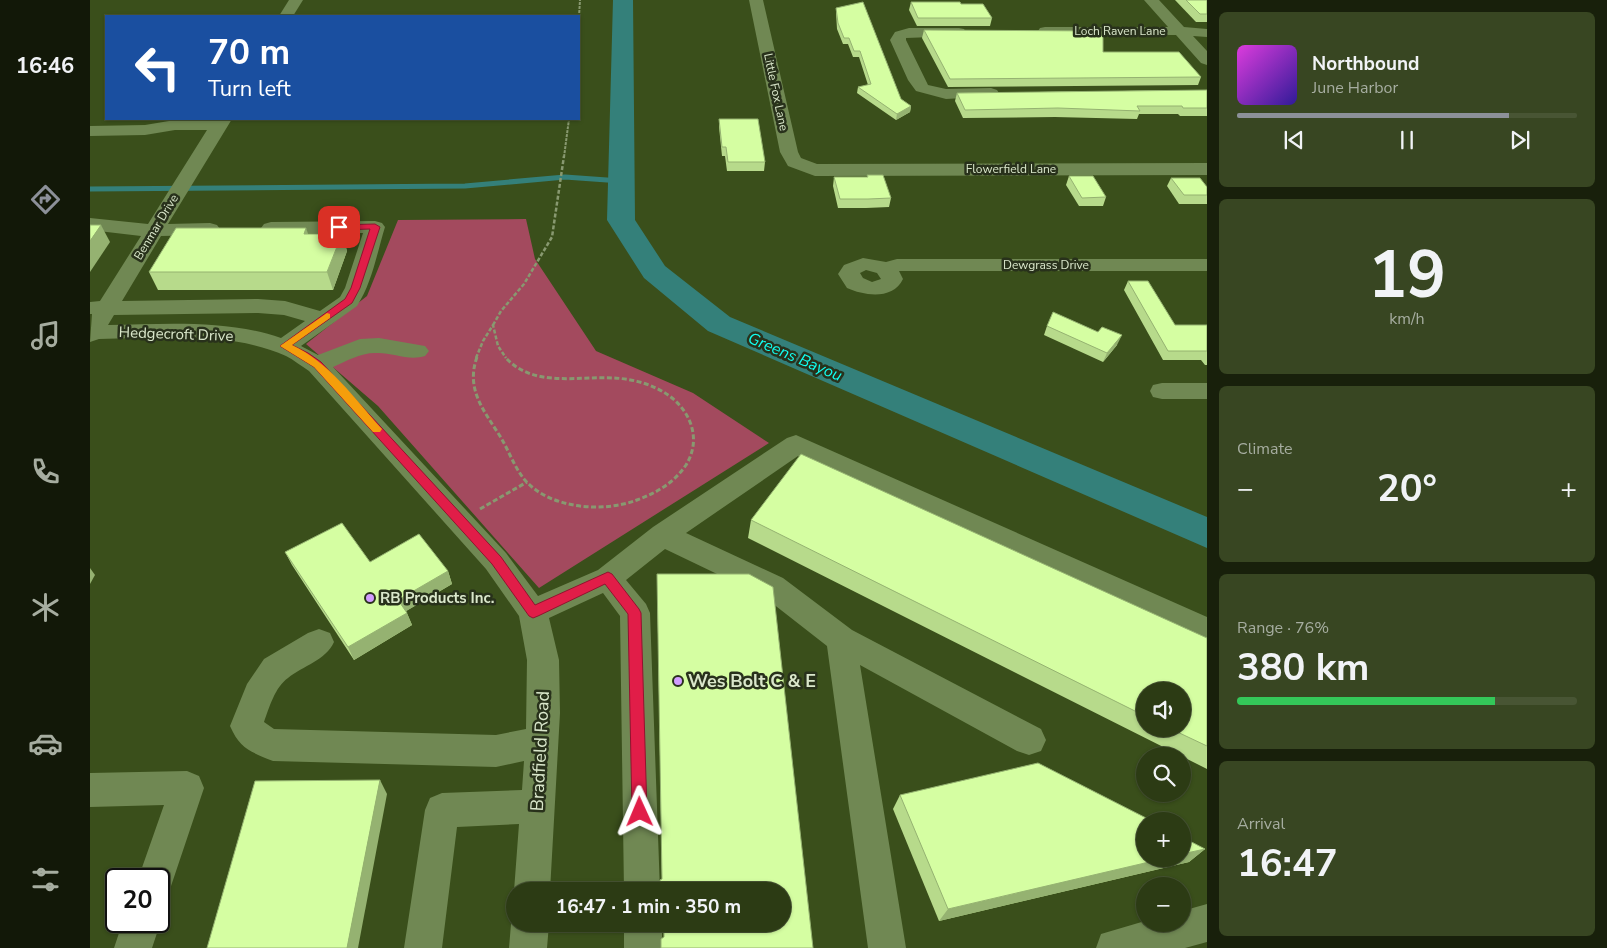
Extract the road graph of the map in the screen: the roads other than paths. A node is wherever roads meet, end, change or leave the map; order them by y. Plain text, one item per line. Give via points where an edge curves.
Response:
1 (296, 0) edge
2 (756, 0) edge
3 (1154, 4) edge
4 (1177, 7) dead end
5 (287, 15) edge
6 (1027, 31) edge
7 (1180, 31) junction
8 (978, 32) edge
9 (1207, 33) edge
10 (1204, 54) edge
11 (1003, 93) edge
12 (221, 122) edge
13 (90, 131) edge
14 (1207, 168) edge
15 (815, 170) joint
16 (90, 224) edge
17 (155, 230) junction
18 (1207, 265) edge
19 (886, 269) dead end
20 (231, 305) junction
21 (323, 319) junction
22 (94, 323) edge
23 (216, 333) junction
24 (285, 346) junction
25 (418, 351) dead end
26 (317, 364) junction
27 (1207, 390) edge
28 (1162, 391) dead end
29 (663, 534) junction
30 (608, 578) junction
31 (533, 612) junction
32 (1207, 631) edge
33 (841, 639) junction
34 (319, 642) dead end
35 (1029, 740) dead end
36 (542, 742) junction
37 (90, 790) edge
38 (537, 806) junction
39 (160, 868) edge
40 (533, 882) edge
41 (642, 882) edge
42 (1207, 923) edge
43 (529, 932) edge
44 (642, 932) edge
45 (138, 933) edge
46 (133, 948) edge
47 (423, 948) edge
48 (528, 948) edge
49 (643, 948) edge
50 (887, 948) edge
51 (1115, 948) edge

1 - 5 street
2 - 15 street, Little Fox Lane via 789,152 794,162
3 - 4 street
3 - 7 street
6 - 7 street, Loch Raven Lane
7 - 9 street, Loch Raven Lane
7 - 10 street
8 - 11 street via 910,32 900,35 898,40 921,87 929,92
12 - 13 street via 145,130
12 - 17 street, Benmar Drive
14 - 15 street, Flowerfield Lane
16 - 17 street
17 - 21 street via 375,227 349,301
17 - 22 street, Benmar Drive
18 - 19 street, Dewgrass Drive via 897,266
20 - 21 street via 285,308
20 - 22 street
20 - 23 lane
21 - 24 street
22 - 23 street, Hedgecroft Drive
23 - 24 street, Hedgecroft Drive
24 - 26 street, Hedgecroft Drive
25 - 26 street via 379,345 360,346
26 - 31 street, Hedgecroft Drive via 496,560
27 - 28 street
29 - 30 street
29 - 32 street via 796,444
29 - 33 street via 773,587
30 - 31 street
30 - 41 street via 635,613
31 - 36 street, Bradfield Road via 543,660
33 - 35 street
33 - 50 street
34 - 36 street via 275,669 258,694 246,726 255,737 273,745 496,751
36 - 38 street, Bradfield Road
37 - 39 street via 186,788
38 - 40 street, Bradfield Road
38 - 47 street via 442,810
42 - 51 street
43 - 48 street
44 - 49 street
45 - 46 street

